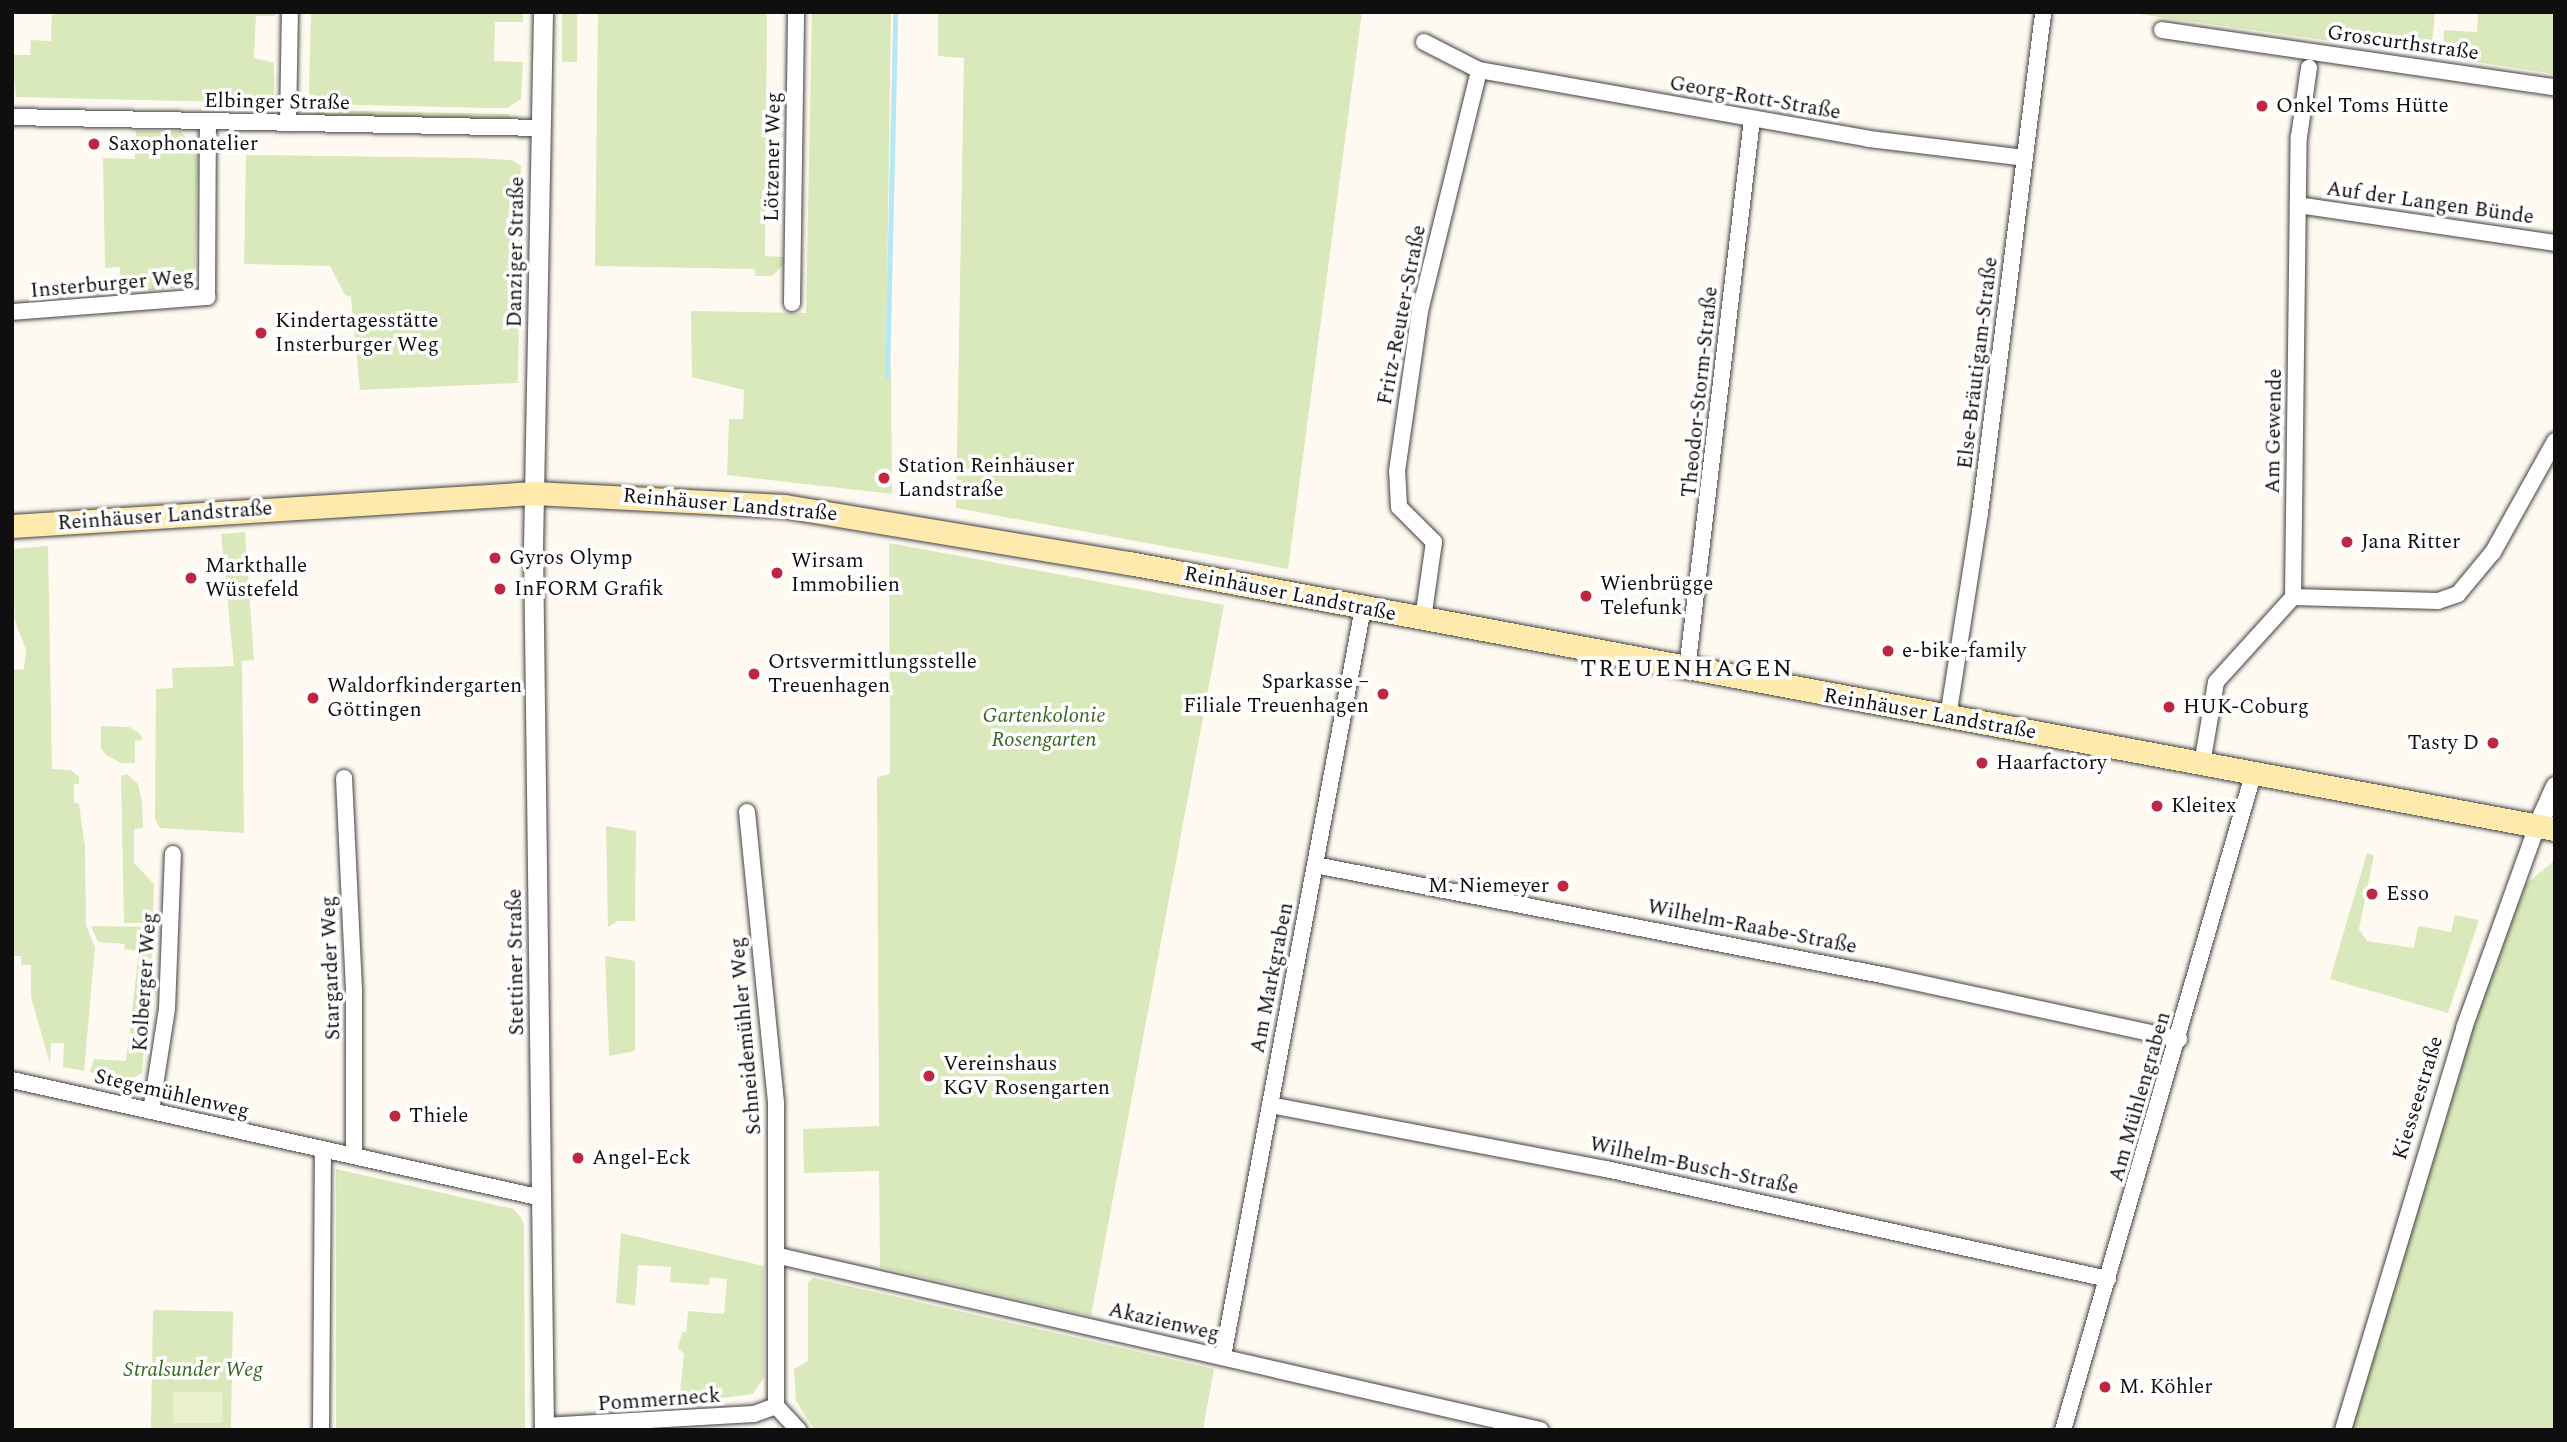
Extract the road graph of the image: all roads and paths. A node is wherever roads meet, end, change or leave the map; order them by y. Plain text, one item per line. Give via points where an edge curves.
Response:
1 (290, 12) edge
2 (542, 12) edge
3 (796, 12) edge
4 (2043, 14) edge
5 (2162, 30) dead end
6 (1424, 42) dead end
7 (2309, 68) dead end
8 (1479, 70) junction
9 (2555, 87) edge
10 (12, 117) edge
11 (1752, 119) junction
12 (208, 121) junction
13 (288, 123) junction
14 (541, 128) junction
15 (2025, 158) junction
16 (2298, 205) junction
17 (2555, 243) edge
18 (792, 303) dead end
19 (12, 312) edge
20 (2555, 441) edge
21 (534, 493) junction
22 (12, 526) edge
23 (2293, 597) junction
24 (1363, 608) junction
25 (1423, 619) junction
26 (1688, 670) junction
27 (1948, 717) junction
28 (2202, 764) junction
29 (2253, 775) junction
30 (344, 778) dead end
31 (2555, 786) edge
32 (747, 812) dead end
33 (2546, 828) edge
34 (173, 854) dead end
35 (1315, 865) junction
36 (2179, 1039) junction
37 (12, 1080) edge
38 (1270, 1105) junction
39 (151, 1111) junction
40 (323, 1149) junction
41 (354, 1156) junction
42 (542, 1198) junction
43 (779, 1256) junction
44 (2108, 1279) junction
45 (1223, 1356) junction
46 (776, 1406) junction
47 (544, 1428) edge
48 (590, 1428) edge
49 (321, 1430) edge
50 (798, 1430) edge
51 (1540, 1430) edge
52 (2063, 1430) edge
53 (2343, 1430) edge

1 - 13 street
2 - 14 street, Danziger Straße
3 - 18 street, Lötzener Weg
4 - 15 street, Else-Bräutigam-Straße
5 - 9 street, Groscurthstraße
6 - 8 street
7 - 16 street, Am Gewende via 2299,137
8 - 11 street, Georg-Rott-Straße
8 - 25 street, Fritz-Reuter-Straße via 1420,311 1396,471 1399,506 1434,542
10 - 12 street, Elbinger Straße
11 - 15 street, Georg-Rott-Straße
11 - 26 street, Theodor-Storm-Straße
12 - 13 street, Elbinger Straße
12 - 19 street, Insterburger Weg via 207,297
13 - 14 street, Elbinger Straße
14 - 21 street, Danziger Straße
15 - 27 street, Else-Bräutigam-Straße via 1980,513
16 - 17 street, Auf der Langen Bünde
16 - 23 street, Am Gewende
20 - 23 street via 2493,552 2458,594 2438,601
21 - 22 main road, Reinhäuser Landstraße
21 - 24 main road, Reinhäuser Landstraße via 797,507
21 - 42 street, Stettiner Straße
23 - 28 street via 2216,682
24 - 25 main road, Reinhäuser Landstraße
24 - 35 street, Am Markgraben
25 - 26 main road, Reinhäuser Landstraße
26 - 27 main road, Reinhäuser Landstraße
27 - 28 main road, Reinhäuser Landstraße
28 - 29 main road, Reinhäuser Landstraße
29 - 33 main road, Reinhäuser Landstraße
29 - 36 street, Am Mühlengraben
30 - 41 street, Stargarder Weg via 354,993
31 - 33 street, Kiesseestraße
32 - 43 street, Schneidemühler Weg via 776,1105
33 - 53 street, Kiesseestraße via 2456,1054
34 - 39 street, Kolberger Weg via 167,1009
35 - 36 street, Wilhelm-Raabe-Straße via 1846,967
35 - 38 street, Am Markgraben
36 - 44 street, Am Mühlengraben
37 - 39 street, Stegemühlenweg
38 - 44 street, Wilhelm-Busch-Straße via 1606,1169
38 - 45 street, Am Markgraben
39 - 40 street, Stegemühlenweg
40 - 41 street, Stegemühlenweg
40 - 49 street
41 - 42 street, Stegemühlenweg
42 - 47 street, Stettiner Straße
43 - 45 street, Akazienweg
43 - 46 street
44 - 52 street, Am Mühlengraben
45 - 51 street, Akazienweg
46 - 48 street, Pommerneck via 754,1414
46 - 50 street
47 - 48 street, Pommerneck

